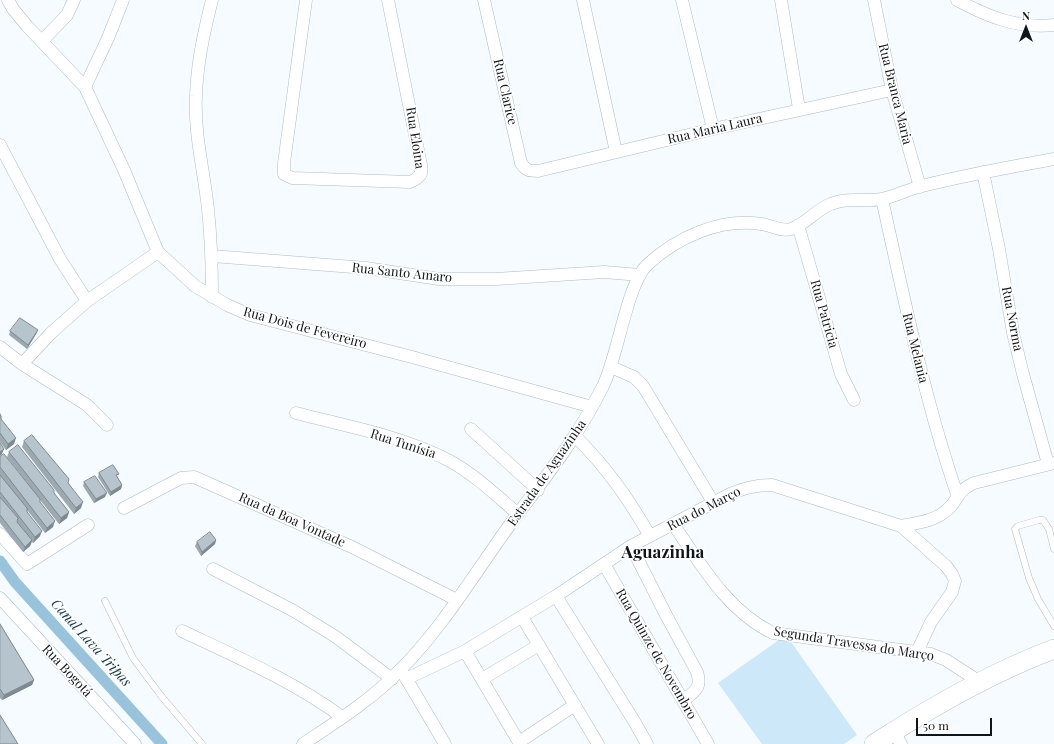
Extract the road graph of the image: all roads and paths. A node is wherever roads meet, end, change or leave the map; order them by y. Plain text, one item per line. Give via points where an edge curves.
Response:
1 (8, 0) edge
2 (74, 0) edge
3 (123, 0) edge
4 (212, 0) edge
5 (306, 0) edge
6 (388, 0) edge
7 (484, 0) edge
8 (584, 0) edge
9 (682, 0) edge
10 (780, 0) edge
11 (874, 0) edge
12 (957, 0) edge
13 (1054, 25) edge
14 (42, 41) junction
15 (85, 87) junction
16 (892, 90) junction
17 (799, 109) junction
18 (713, 129) junction
19 (0, 146) edge
20 (616, 152) junction
21 (1054, 159) edge
22 (538, 171) joint
23 (983, 172) junction
24 (920, 186) junction
25 (882, 199) junction
26 (798, 225) junction
27 (158, 252) junction
28 (212, 256) junction
29 (640, 275) junction
30 (212, 297) junction
31 (87, 301) junction
32 (0, 347) edge
33 (22, 364) junction
34 (611, 367) junction
35 (854, 400) dead end
36 (592, 406) junction
37 (296, 413) dead end
38 (108, 425) dead end
39 (471, 429) dead end
40 (576, 437) junction
41 (1051, 464) edge
42 (538, 490) junction
43 (958, 494) junction
44 (713, 502) junction
45 (124, 508) dead end
46 (518, 514) junction
47 (673, 524) junction
48 (88, 525) dead end
49 (901, 526) junction
50 (0, 534) edge
51 (650, 536) junction
52 (631, 546) junction
53 (1054, 549) edge
54 (604, 564) junction
55 (213, 569) dead end
56 (556, 596) junction
57 (0, 598) edge
58 (457, 600) junction
59 (105, 601) dead end
60 (522, 617) junction
61 (1054, 626) edge
62 (182, 630) dead end
63 (539, 645) junction
64 (1054, 649) edge
65 (465, 651) junction
66 (918, 652) junction
67 (403, 674) junction
68 (392, 679) junction
69 (482, 679) junction
70 (980, 682) junction
71 (684, 700) junction
72 (575, 705) junction
73 (342, 717) junction
74 (897, 737) edge
75 (593, 742) edge
76 (306, 743) edge
77 (520, 743) edge
78 (134, 744) edge
79 (202, 744) edge
80 (445, 744) edge
81 (647, 744) edge
82 (708, 744) edge
83 (874, 744) edge

1 - 14 street, Rua Dois de Fevereiro
2 - 14 street via 67,15
3 - 15 street
4 - 28 street via 202,40 196,97 197,134
5 - 6 street, Rua Eloina via 284,174 292,178 410,182 421,174 418,141
7 - 22 street, Rua Clarice via 521,163 524,169
8 - 20 street
9 - 18 street
10 - 17 street
11 - 16 street, Rua Branca Maria
12 - 13 street via 976,10 1022,26
14 - 15 street, Rua Dois de Fevereiro
15 - 27 street, Rua Dois de Fevereiro via 124,170
16 - 17 street, Rua Maria Laura
16 - 24 street, Rua Branca Maria
17 - 18 street, Rua Maria Laura
18 - 20 street, Rua Maria Laura
19 - 31 street via 60,259
20 - 22 street, Rua Maria Laura
21 - 23 street, Estrada de Aguazinha
23 - 24 street, Estrada de Aguazinha
23 - 41 street, Rua Norma via 1015,340
24 - 25 street, Estrada de Aguazinha
25 - 26 street, Estrada de Aguazinha via 832,203
25 - 43 street, Rua Melania via 928,402
26 - 29 street, Estrada de Aguazinha via 782,230 761,224 723,224 682,241 645,266
26 - 35 street, Rua Patricia via 841,374
27 - 30 street, Rua Dois de Fevereiro via 185,279
27 - 31 street
28 - 29 street, Rua Santo Amaro via 366,268 439,279 496,279 604,272
28 - 30 street
29 - 34 street, Estrada de Aguazinha
30 - 36 street, Rua Dois de Fevereiro via 250,315
31 - 33 street via 50,333
32 - 33 street
33 - 38 street via 87,405
34 - 36 street, Estrada de Aguazinha
34 - 44 street via 634,377 643,386
36 - 40 street, Estrada de Aguazinha
37 - 46 street, Rua Tunísia via 408,443 430,452 469,474
39 - 42 street
40 - 42 street, Estrada de Aguazinha
40 - 51 street via 610,474
41 - 43 street via 974,483 963,488
42 - 46 street, Estrada de Aguazinha
43 - 49 street via 949,509 939,516
44 - 47 street, Rua do Março
44 - 49 street, Rua do Março via 747,487 772,485
45 - 58 street, Rua da Boa Vontade via 181,478 194,477 352,547
46 - 58 street, Estrada de Aguazinha
47 - 51 street, Rua do Março
47 - 66 street, Segunda Travessa do Março via 727,599 756,625 773,633
48 - 50 street via 27,564
49 - 66 street, Rua do Março via 946,566 955,581 952,592 931,622
51 - 52 street, Rua do Março
52 - 54 street, Rua do Março
52 - 71 street via 697,672 700,683
53 - 61 lane via 1043,520 1015,529 1031,584
54 - 56 street, Rua do Março
54 - 71 street, Rua Quinze de Novembro
55 - 68 street via 294,611 336,637
56 - 60 street, Rua do Março
56 - 81 street
57 - 78 street, Rua Bogotá
58 - 67 street, Estrada de Aguazinha
59 - 79 lane via 133,658 162,698
60 - 63 street
60 - 65 street, Rua do Março
62 - 73 street via 290,683
63 - 69 street
63 - 72 street
64 - 70 main road
65 - 67 street, Rua do Março
65 - 69 street
66 - 70 street, Segunda Travessa do Março via 946,660
67 - 68 street, Estrada de Aguazinha
67 - 80 street
68 - 73 street, Estrada de Aguazinha
69 - 77 street
70 - 74 main road via 940,703
71 - 82 street, Rua Quinze de Novembro
72 - 75 street
72 - 77 street
73 - 76 street, Estrada de Aguazinha
74 - 83 main road

